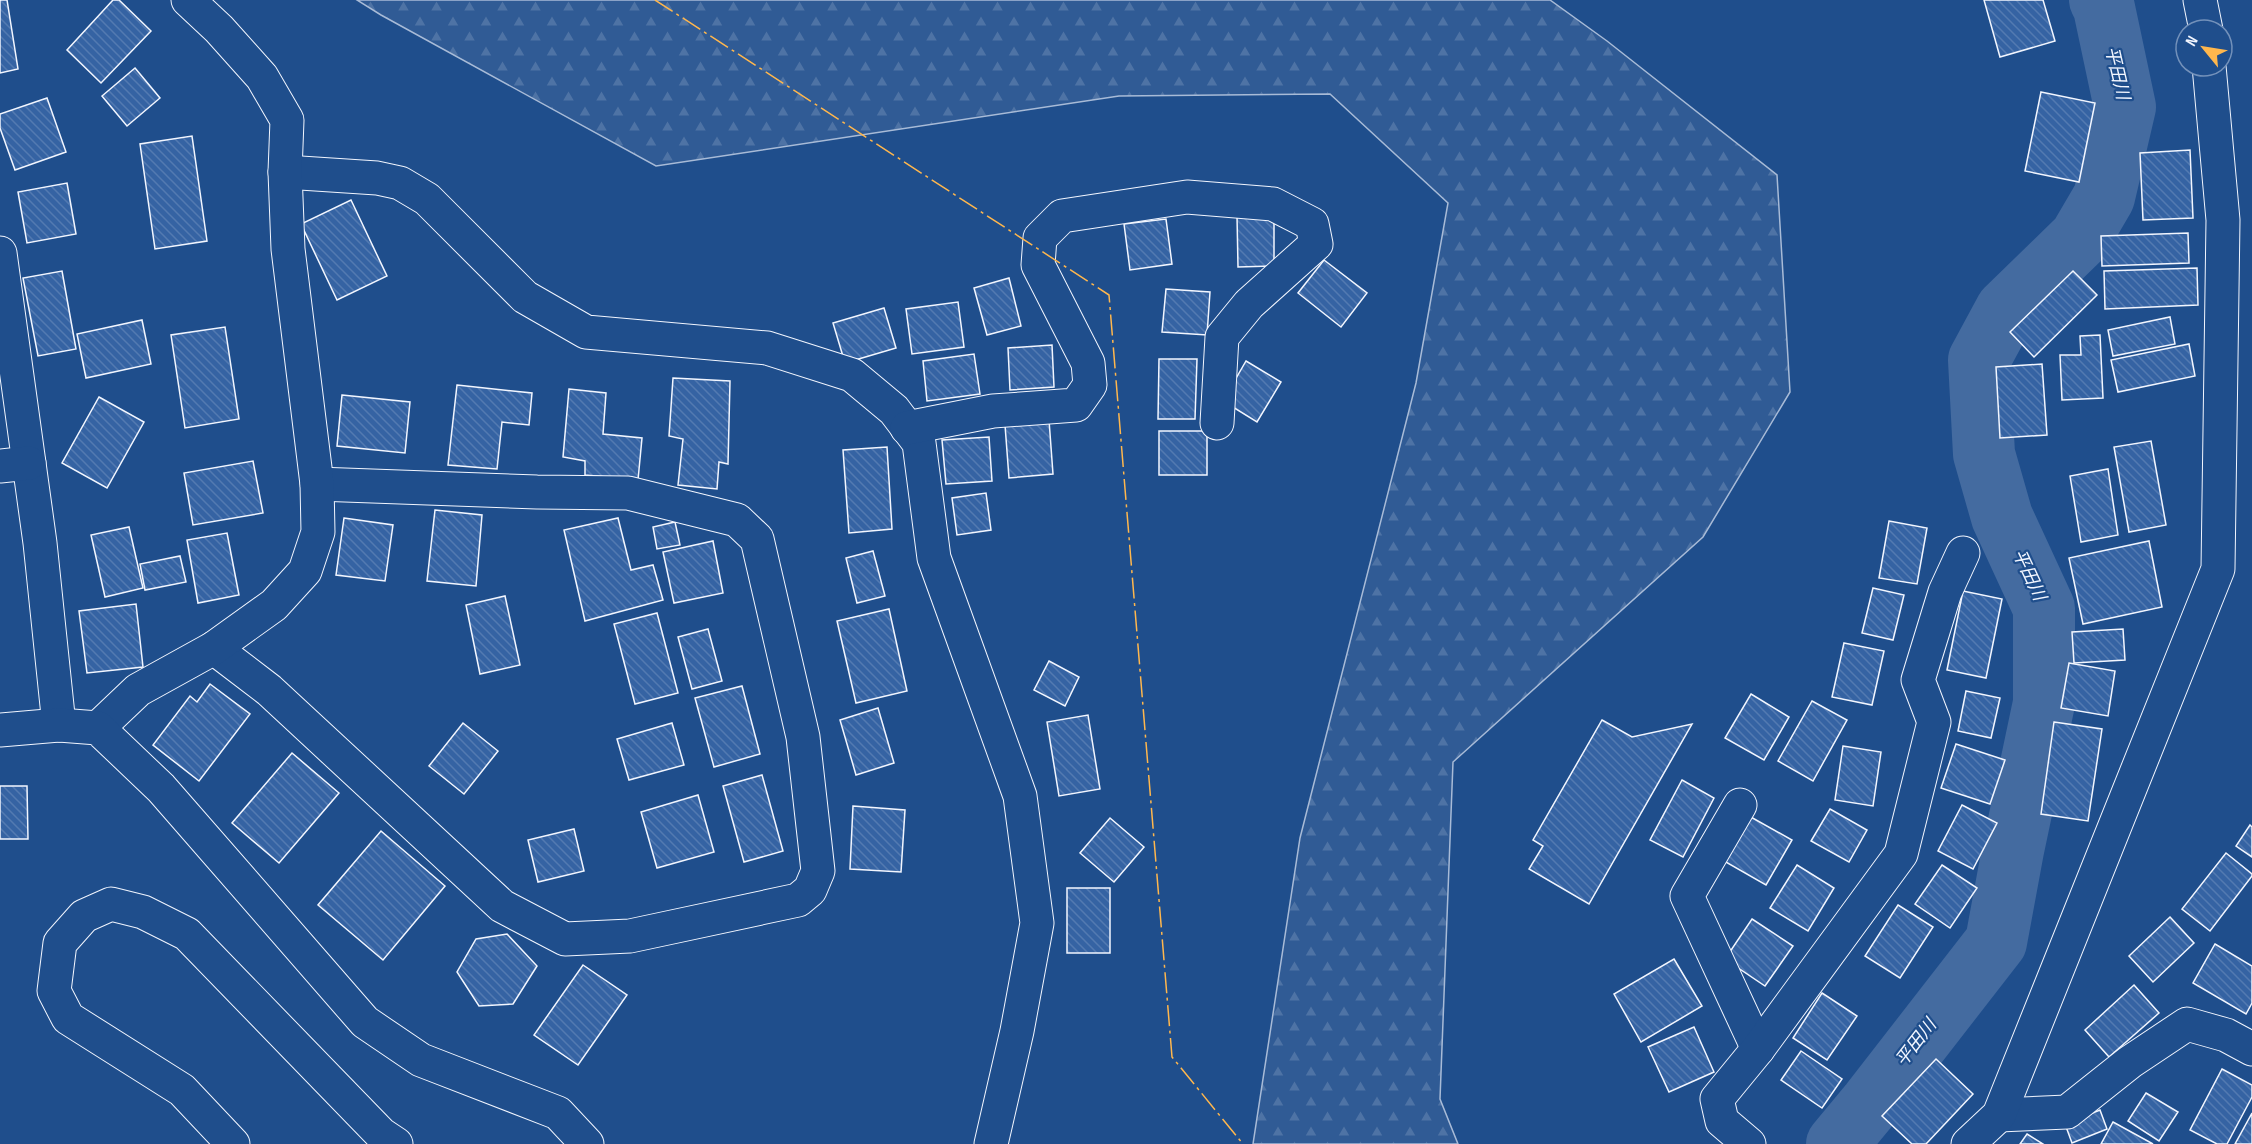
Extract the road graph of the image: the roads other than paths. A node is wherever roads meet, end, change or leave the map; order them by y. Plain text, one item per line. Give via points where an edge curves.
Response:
1 (188, 0) edge
2 (2200, 0) edge
3 (2204, 18) edge
4 (2210, 78) edge
5 (285, 172) junction
6 (0, 253) edge
7 (1217, 423) dead end
8 (907, 428) junction
9 (14, 464) edge
10 (317, 484) junction
11 (1963, 553) dead end
12 (214, 648) junction
13 (59, 725) junction
14 (98, 728) junction
15 (0, 730) edge
16 (1740, 806) dead end
17 (1758, 1049) junction
18 (2252, 1049) edge
19 (1999, 1115) junction
20 (233, 1144) edge
21 (396, 1144) edge
22 (587, 1144) edge
23 (991, 1144) edge
24 (1749, 1144) edge
25 (1968, 1144) edge

1 - 5 street via 262,77 287,120
2 - 3 street
4 - 19 street via 2223,220 2218,569
5 - 8 street via 400,183 427,200 525,297 586,332 767,348 852,375 894,410
5 - 10 street via 288,249
6 - 9 street
7 - 8 street via 1222,337 1248,304 1316,244 1312,224 1273,204 1187,196 1062,216 1040,238 1038,265 1088,363 1090,385 1076,405 993,411
8 - 23 street via 919,443 934,558 1020,796 1037,923
9 - 13 street via 40,543
10 - 12 street via 318,532 305,571 274,605
10 - 12 street via 628,493 736,520 757,539 803,737 818,871 810,890 798,900 630,936 565,939 502,906 269,690
11 - 17 street via 1918,680 1934,722 1901,854
12 - 14 street via 138,690
13 - 14 street
13 - 15 street
14 - 22 street via 160,788 365,1022 421,1060 558,1113
16 - 17 street via 1687,896
17 - 24 street via 1717,1099 1722,1121
18 - 19 street via 2226,1035 2187,1024 2130,1062 2067,1112
19 - 25 street
20 - 21 street via 182,1090 68,1018 54,991 60,943 84,916 111,904 143,912 187,934 381,1134

